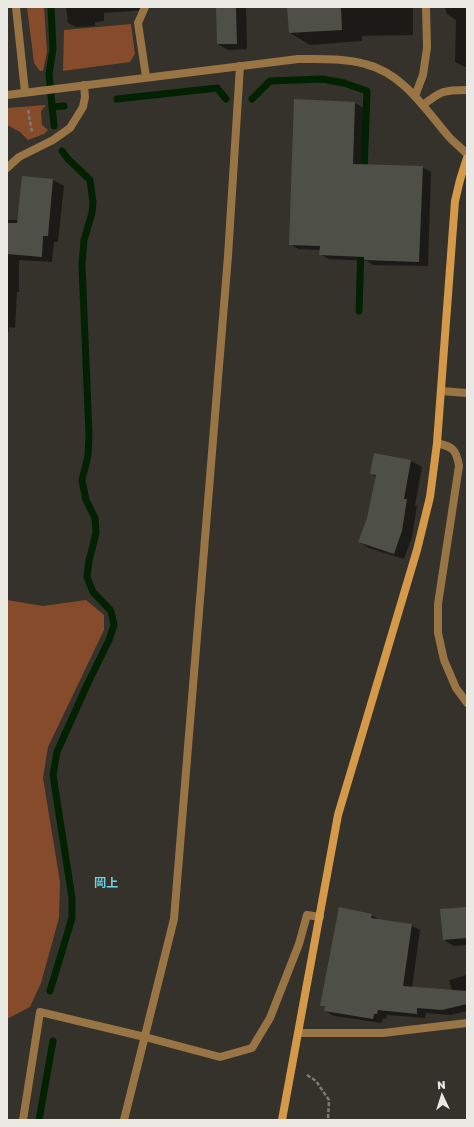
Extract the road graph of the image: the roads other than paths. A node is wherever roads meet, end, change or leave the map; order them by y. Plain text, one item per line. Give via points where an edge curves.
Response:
1 (16, 7) edge
2 (145, 7) edge
3 (426, 7) edge
4 (240, 66) junction
5 (146, 77) junction
6 (84, 85) junction
7 (467, 90) edge
8 (25, 92) junction
9 (7, 94) edge
10 (415, 96) junction
11 (423, 106) junction
12 (467, 154) edge
13 (467, 158) edge
14 (7, 168) edge
15 (441, 391) junction
16 (467, 393) edge
17 (437, 443) junction
18 (467, 703) edge
19 (320, 917) junction
20 (467, 1023) edge
21 (298, 1033) junction
22 (145, 1037) junction
23 (23, 1120) edge
24 (124, 1120) edge
25 (282, 1120) edge

1 - 8 street
2 - 5 street via 138,23
3 - 10 street via 427,48 423,75
4 - 5 street
4 - 10 street via 298,59 335,59 366,64 393,76
4 - 22 street via 227,271 174,919
5 - 6 street
6 - 8 street
6 - 14 street via 84,107 70,128 53,140 19,157
7 - 11 street via 438,93
8 - 9 street
10 - 11 street
11 - 12 street
13 - 15 street via 456,201
15 - 16 street
15 - 17 street
17 - 18 street via 450,447 457,455 459,466 438,604 438,633 444,660 456,688
17 - 19 street via 430,497 417,550 338,815
19 - 21 street
19 - 22 street via 307,914 299,944 270,1018 252,1048 220,1057
20 - 21 street via 383,1033
21 - 25 street
22 - 23 street via 40,1012
22 - 24 street

